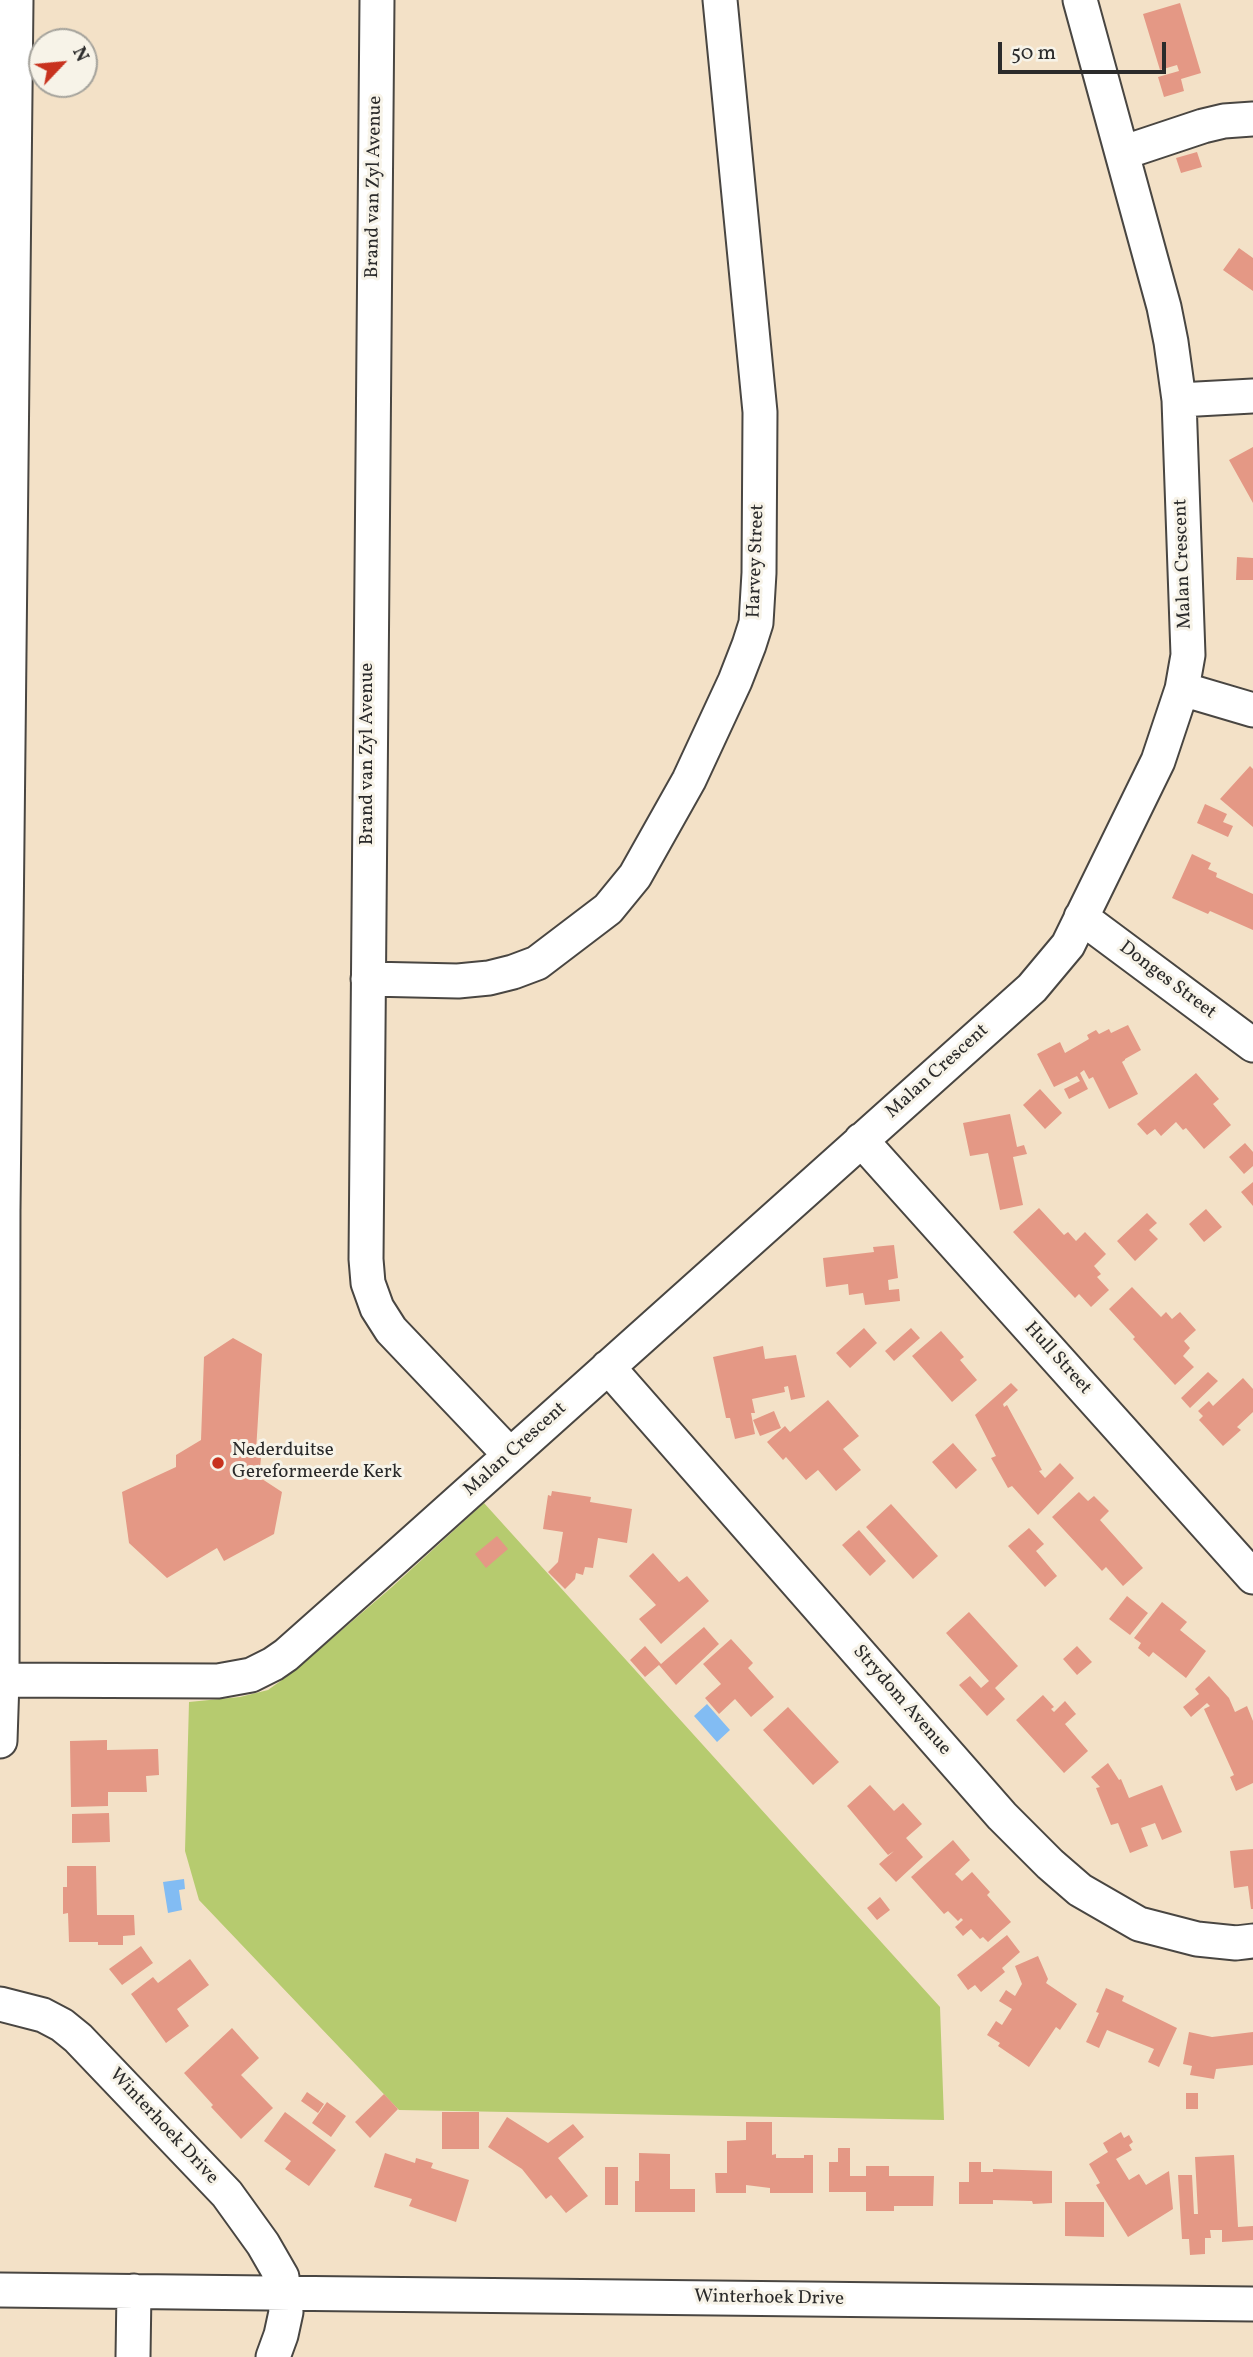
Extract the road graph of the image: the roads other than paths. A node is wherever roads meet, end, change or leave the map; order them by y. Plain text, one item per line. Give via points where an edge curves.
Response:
1 (16, 0) edge
2 (377, 0) edge
3 (720, 0) edge
4 (1080, 0) edge
5 (1253, 119) edge
6 (1122, 153) junction
7 (1253, 396) edge
8 (1179, 400) junction
9 (1182, 689) junction
10 (1253, 709) edge
11 (1082, 917) junction
12 (368, 979) junction
13 (1253, 1045) edge
14 (861, 1140) junction
15 (1, 1209) edge
16 (608, 1367) junction
17 (510, 1455) junction
18 (1253, 1577) edge
19 (2, 1680) junction
20 (0, 1741) edge
21 (1253, 1941) edge
22 (0, 2004) edge
23 (0, 2290) edge
24 (134, 2291) junction
25 (285, 2294) junction
26 (1253, 2304) edge
27 (133, 2357) edge
28 (273, 2357) edge

1 - 15 street
2 - 12 street, Brand van Zyl Avenue
3 - 12 street, Harvey Street via 761,412 759,573 756,623 749,645 689,780 635,876 608,909 548,956 513,972 458,981
4 - 6 street, Malan Crescent
5 - 6 street via 1203,125
6 - 8 street, Malan Crescent via 1164,307
7 - 8 street
8 - 9 street, Malan Crescent via 1188,654
9 - 10 street
9 - 11 street, Malan Crescent via 1158,761
11 - 13 street, Donges Street
11 - 14 street, Malan Crescent via 1068,945 1032,988
12 - 17 street, Brand van Zyl Avenue via 368,1283 391,1330
14 - 16 street, Malan Crescent
14 - 18 street, Hull Street
15 - 19 street
16 - 17 street, Malan Crescent
16 - 21 street, Strydom Avenue via 1002,1816 1050,1864 1080,1890 1139,1924 1198,1940
17 - 19 street, Malan Crescent via 286,1655 263,1670 218,1682
19 - 20 street
22 - 25 street, Winterhoek Drive via 43,2015 95,2054 226,2194 276,2263
23 - 24 street, Winterhoek Drive
24 - 25 street, Winterhoek Drive
24 - 27 street
25 - 26 street, Winterhoek Drive
25 - 28 street, Winterhoek Drive via 286,2312

